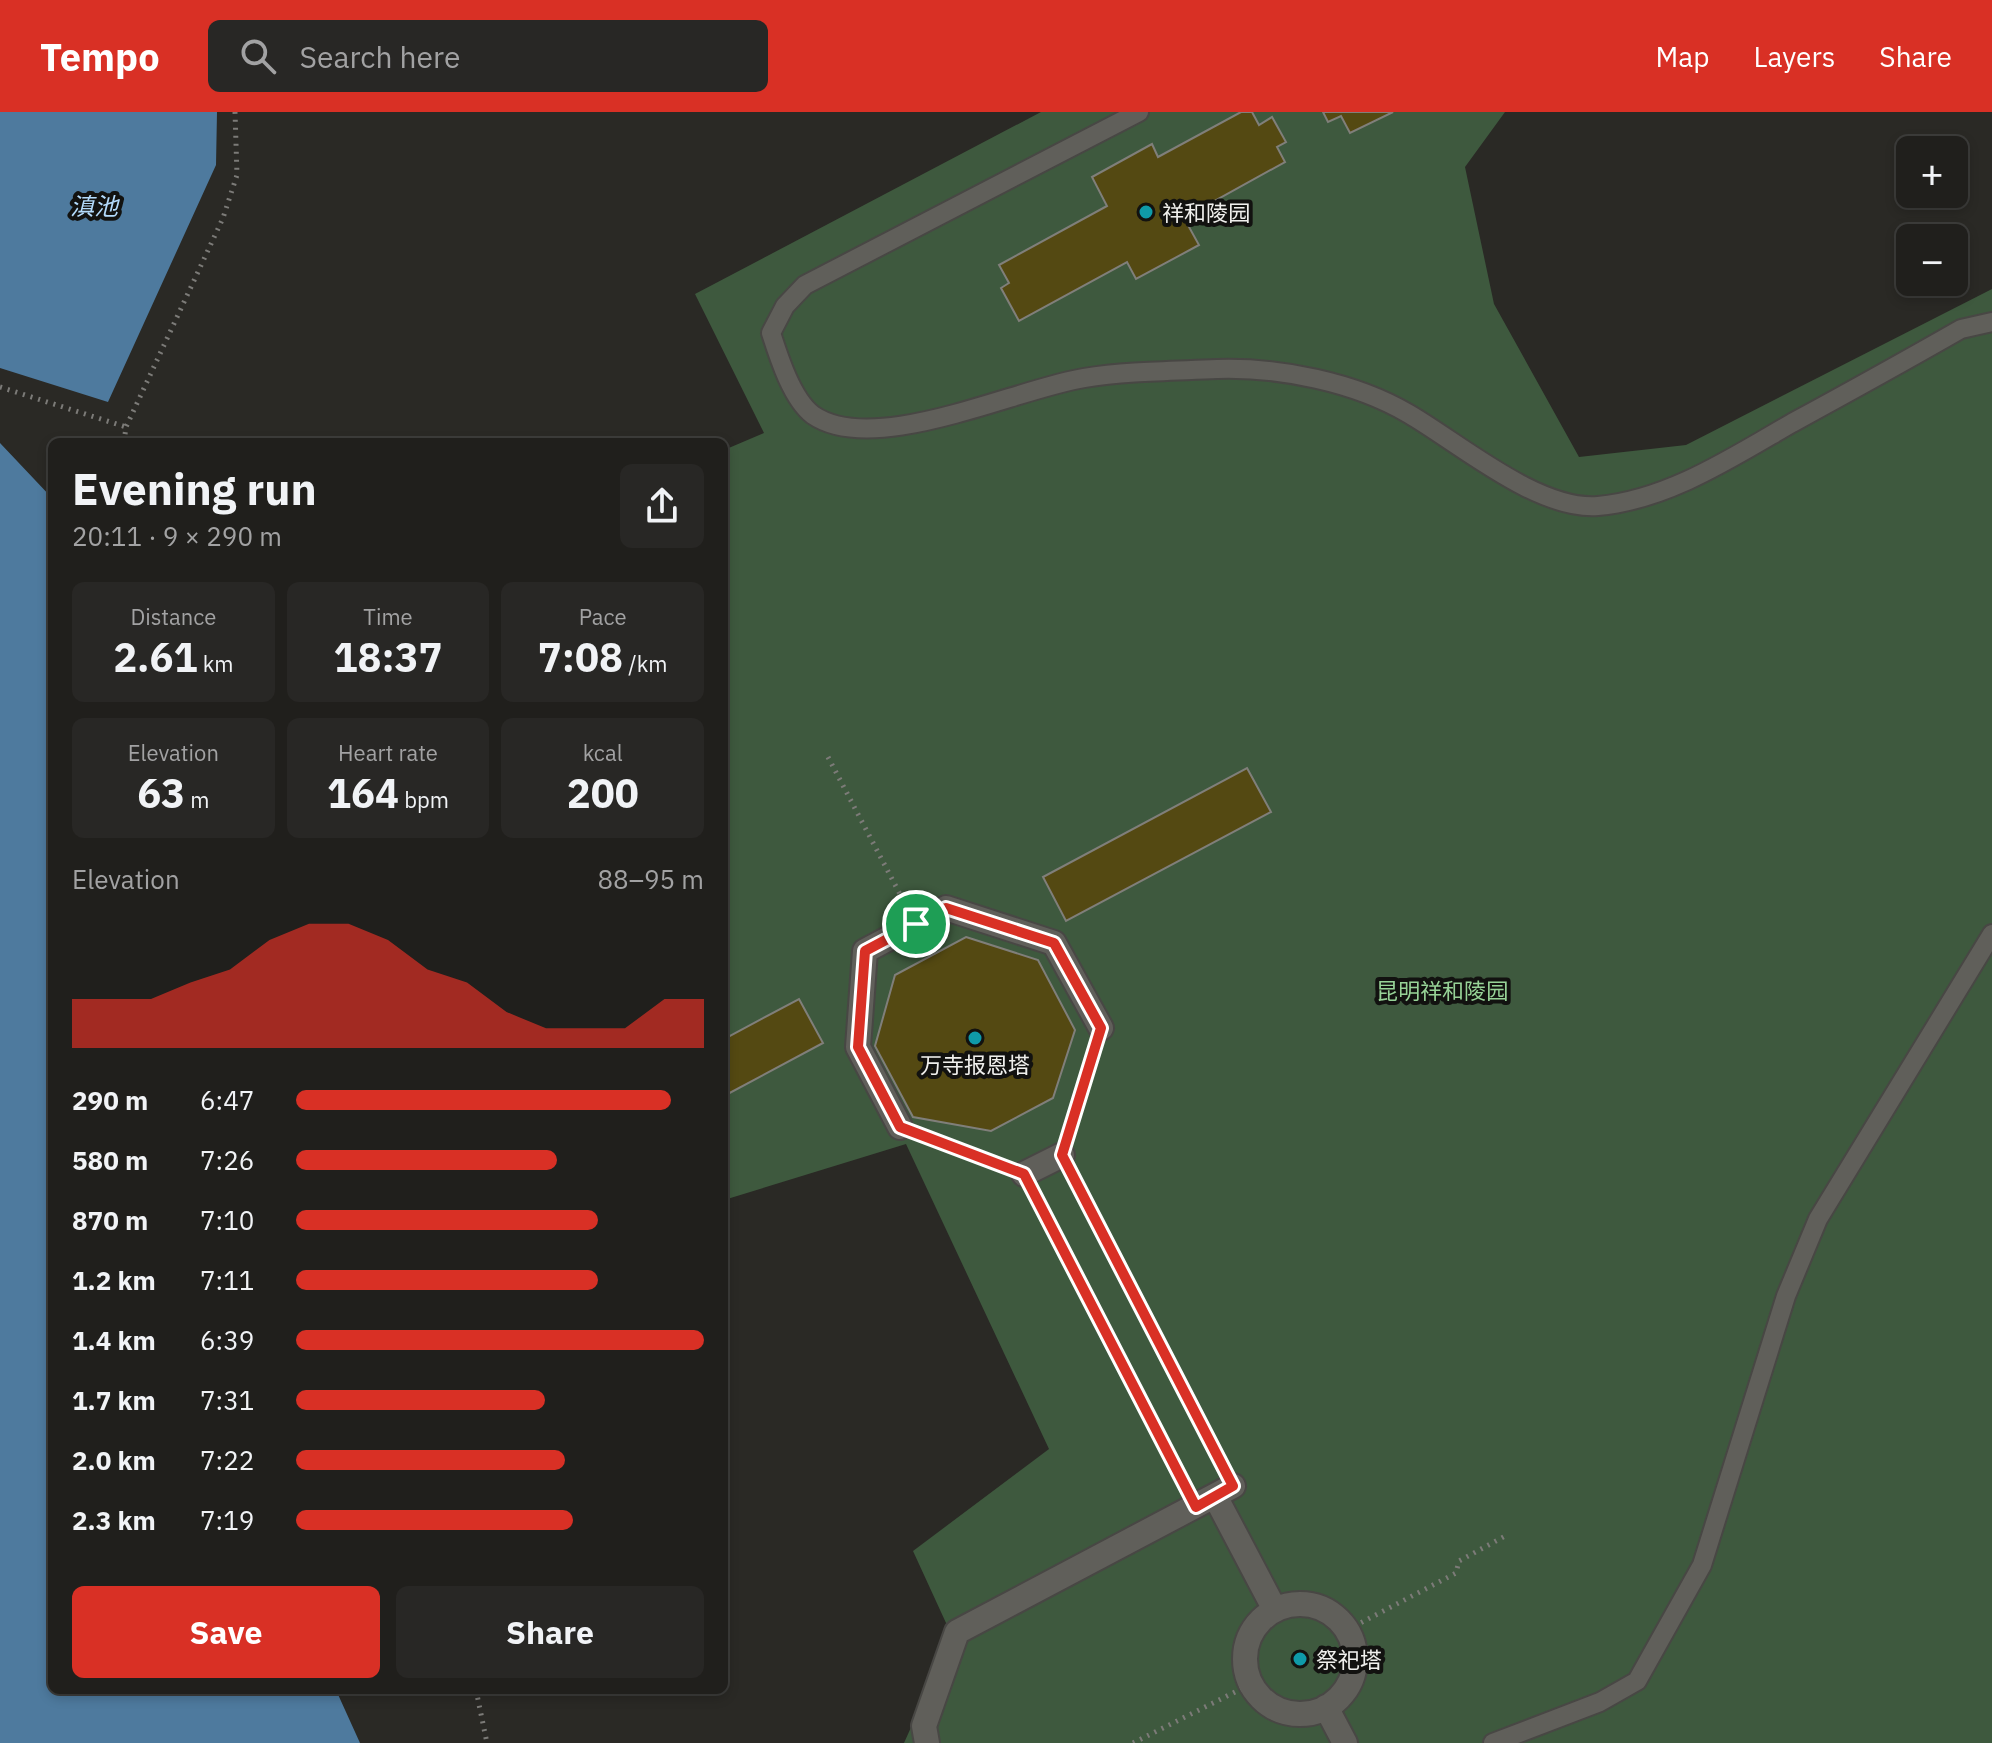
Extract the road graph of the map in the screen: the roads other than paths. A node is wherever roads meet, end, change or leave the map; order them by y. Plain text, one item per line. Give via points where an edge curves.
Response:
1 (1139, 112) edge
2 (1992, 322) edge
3 (1992, 934) edge
4 (1101, 1028) road end
5 (900, 1127) road end
6 (1062, 1155) road end
7 (1024, 1174) road end
8 (1275, 1610) junction
9 (1326, 1707) junction
10 (927, 1743) edge
11 (1345, 1743) edge
12 (1493, 1743) edge

1 - 2 lane via 805,285 785,306 771,333 783,373 812,414 848,429 889,429 1083,378 1221,369 1285,374 1360,391 1408,413 1539,494 1594,507 1631,500 1705,472 1961,329
3 - 12 lane via 1818,1219 1786,1296 1702,1565 1637,1681 1600,1702
4 - 5 street via 1054,943 946,908 865,951 858,1047
6 - 7 street
8 - 9 street via 1291,1604 1316,1607 1339,1619 1347,1630 1354,1666 1349,1683
8 - 9 street via 1251,1634 1246,1668 1251,1684 1276,1708 1292,1713
8 - 10 street via 1215,1496 957,1632 924,1726
9 - 11 street

